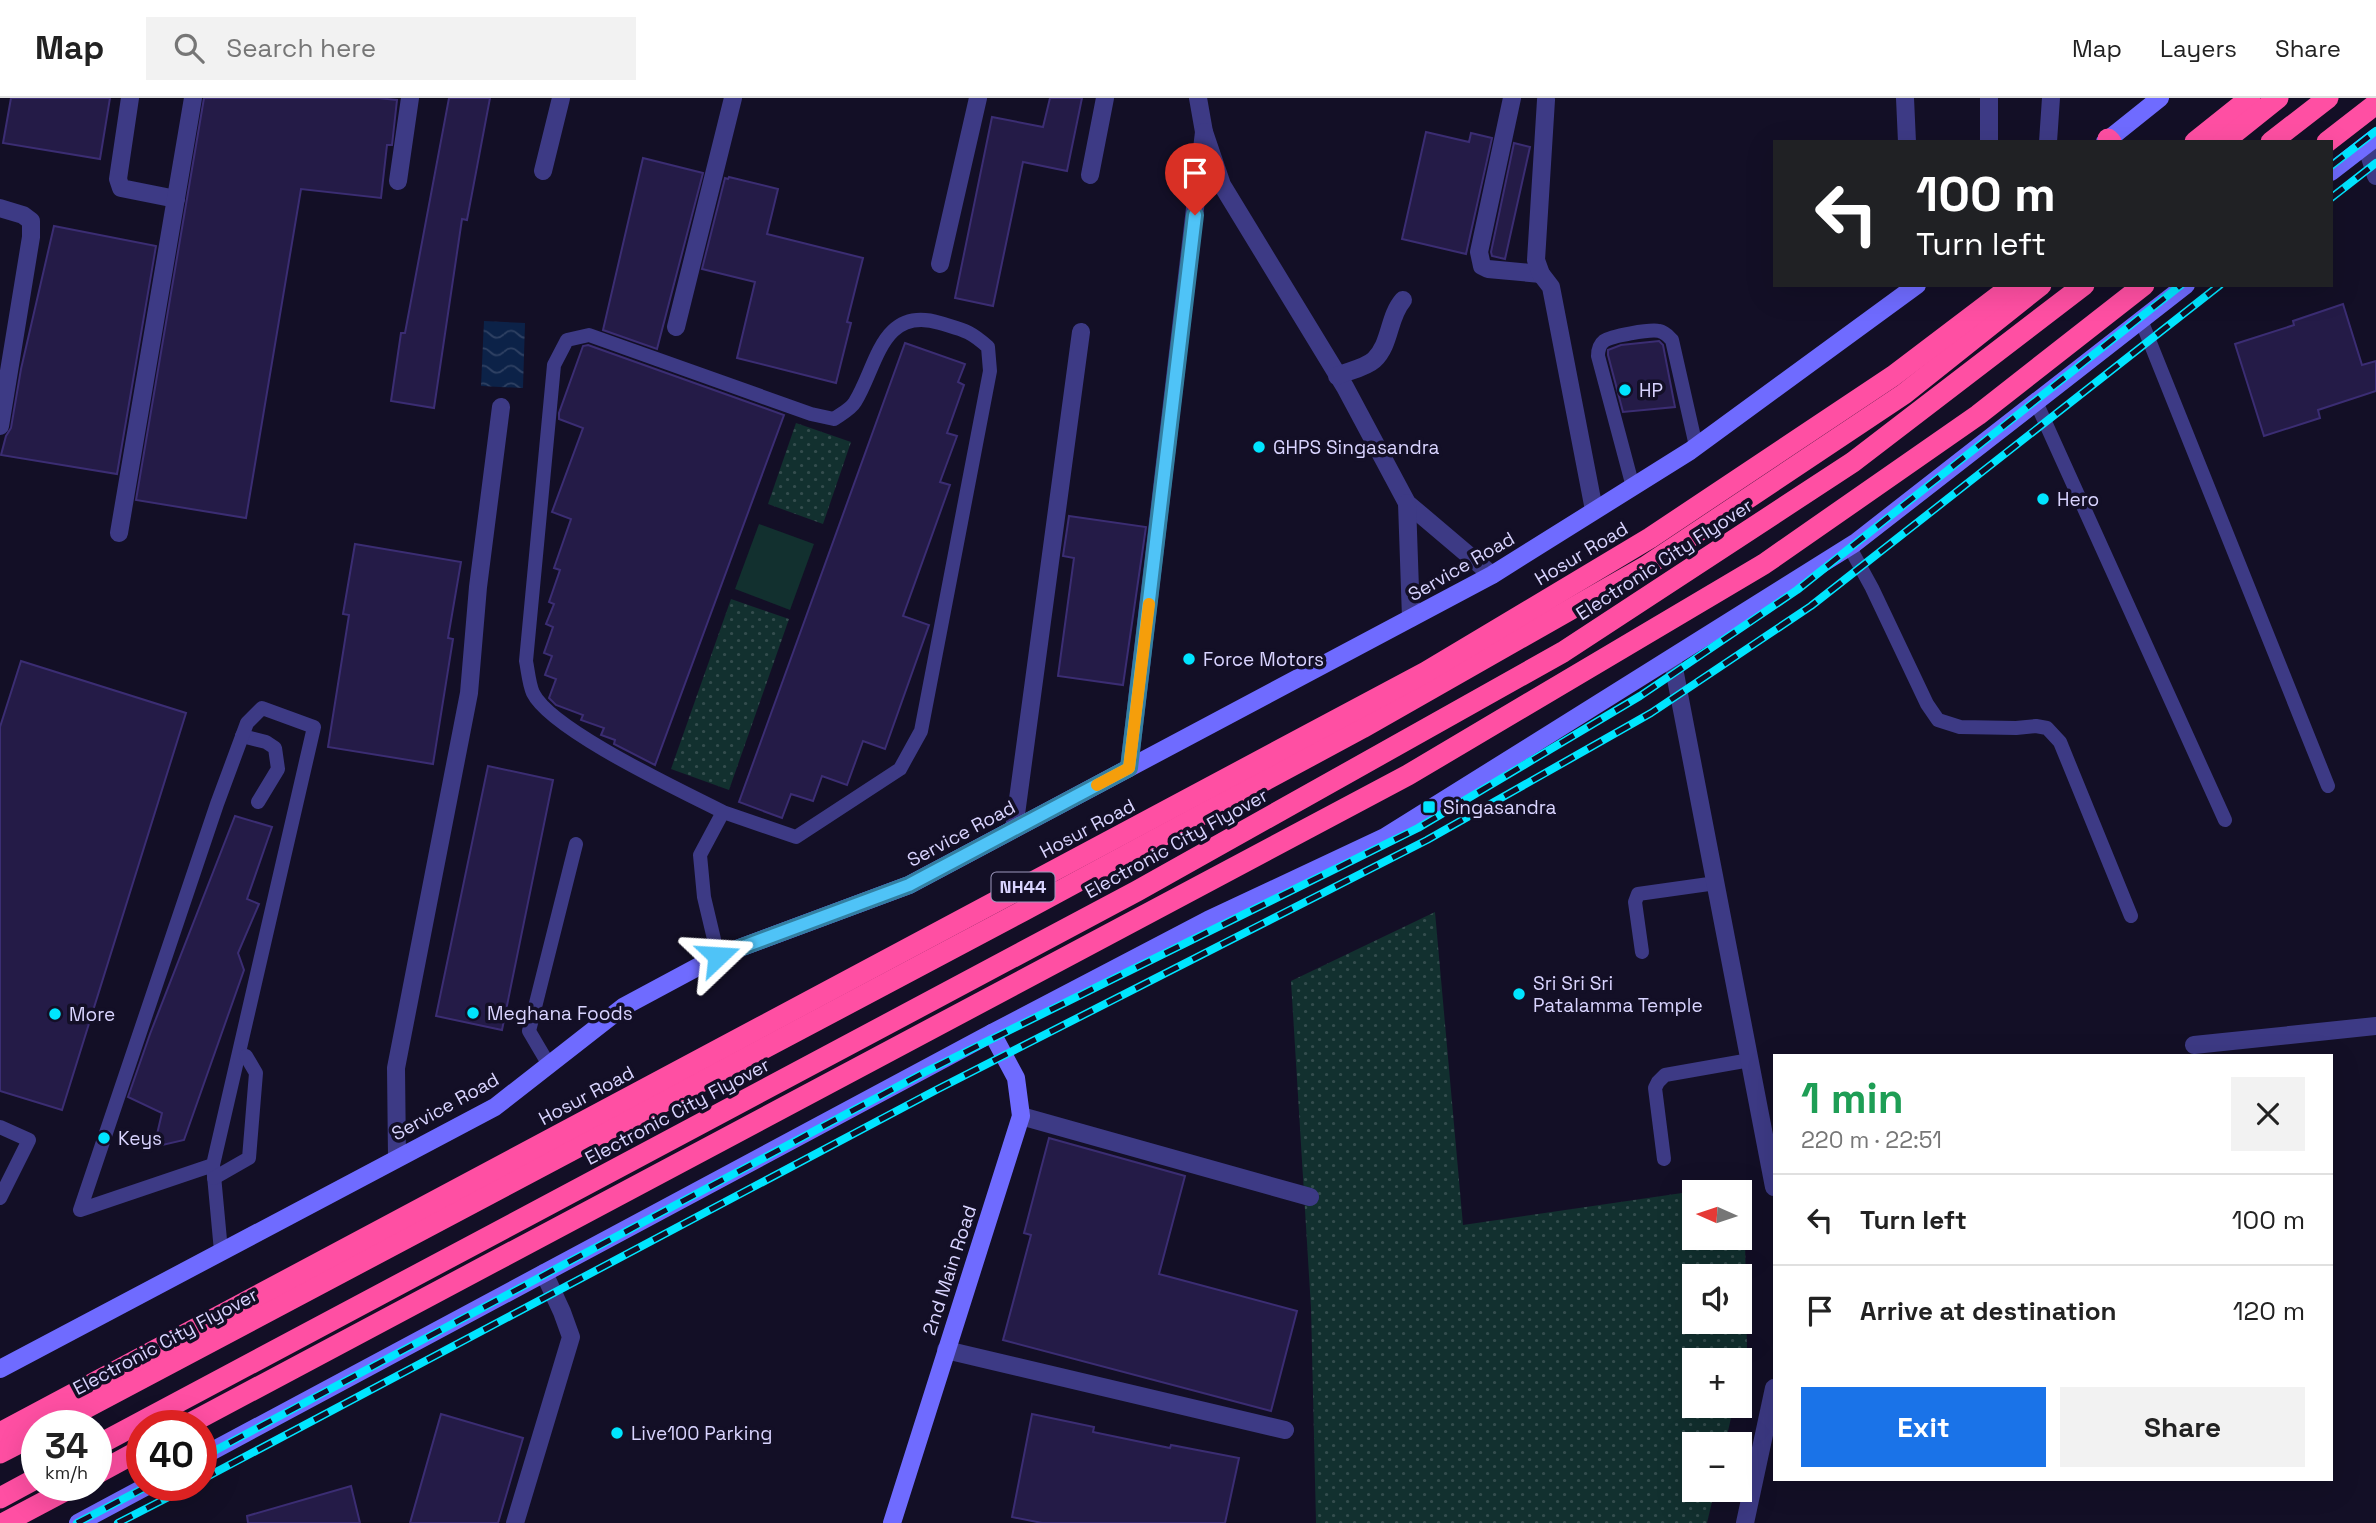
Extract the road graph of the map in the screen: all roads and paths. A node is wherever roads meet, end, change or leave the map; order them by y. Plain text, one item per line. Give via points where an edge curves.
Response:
1 (130, 98) edge
2 (193, 98) edge
3 (410, 98) edge
4 (561, 98) edge
5 (733, 98) edge
6 (978, 98) edge
7 (1105, 98) edge
8 (1198, 98) edge
9 (1512, 98) edge
10 (1905, 98) edge
11 (1989, 98) edge
12 (2051, 98) edge
13 (2160, 98) edge
14 (2250, 98) edge
15 (2278, 98) edge
16 (2328, 98) edge
17 (1546, 100) dead end
18 (2376, 104) edge
19 (1204, 132) junction
20 (1907, 140) edge
21 (1989, 140) edge
22 (2048, 140) edge
23 (2109, 140) edge
24 (2198, 140) edge
25 (2226, 140) edge
26 (2274, 140) edge
27 (2330, 140) edge
28 (2371, 141) edge
29 (2333, 170) edge
30 (543, 171) dead end
31 (1090, 175) dead end
32 (2376, 176) edge
33 (398, 181) dead end
34 (176, 199) junction
35 (0, 208) edge
36 (940, 264) dead end
37 (1541, 274) junction
38 (1914, 287) edge
39 (2010, 287) edge
40 (2038, 287) edge
41 (2081, 287) edge
42 (2141, 287) edge
43 (2183, 287) edge
44 (1403, 300) dead end
45 (2141, 320) junction
46 (676, 327) dead end
47 (1081, 332) dead end
48 (1337, 376) junction
49 (2036, 402) junction
50 (501, 407) dead end
51 (0, 426) edge
52 (1696, 446) junction
53 (1633, 487) junction
54 (1407, 503) junction
55 (1594, 510) junction
56 (119, 533) dead end
57 (1849, 546) junction
58 (1492, 575) junction
59 (1411, 618) junction
60 (1672, 658) junction
61 (242, 736) junction
62 (1129, 768) junction
63 (2328, 786) dead end
64 (258, 802) dead end
65 (723, 812) junction
66 (2225, 820) dead end
67 (1014, 830) junction
68 (576, 844) dead end
69 (1716, 883) junction
70 (2131, 916) dead end
71 (1642, 952) dead end
72 (718, 956) junction
73 (2376, 1026) edge
74 (992, 1033) junction
75 (2194, 1045) dead end
76 (246, 1056) dead end
77 (1750, 1060) junction
78 (549, 1065) junction
79 (1021, 1116) junction
80 (0, 1127) edge
81 (397, 1157) junction
82 (1664, 1159) dead end
83 (213, 1172) junction
84 (1773, 1182) edge
85 (1310, 1197) dead end
86 (0, 1198) edge
87 (220, 1251) junction
88 (544, 1273) junction
89 (946, 1350) junction
90 (0, 1369) edge
91 (1773, 1393) edge
92 (81, 1410) edge
93 (215, 1410) edge
94 (1285, 1430) dead end
95 (0, 1433) edge
96 (112, 1437) edge
97 (21, 1443) edge
98 (217, 1448) edge
99 (0, 1454) edge
100 (21, 1487) edge
101 (126, 1497) edge
102 (0, 1498) edge
103 (46, 1501) edge
104 (4, 1523) edge
105 (78, 1523) edge
106 (515, 1523) edge
107 (892, 1523) edge
108 (1745, 1523) edge

1 - 34 street via 118,179 121,188
2 - 34 street
3 - 33 street
4 - 30 street
5 - 46 street
6 - 36 street
7 - 31 street
8 - 19 street
9 - 37 street via 1480,261 1488,269
10 - 20 street
11 - 21 street
12 - 22 street
13 - 23 street
14 - 24 highway
15 - 25 highway
16 - 26 highway
17 - 37 street via 1536,260
18 - 27 highway
19 - 48 street via 1222,185
19 - 62 street
28 - 29 street
28 - 32 street
34 - 56 street
35 - 51 street via 31,221 31,237
37 - 55 street via 1551,287
38 - 52 street, Service Road
39 - 95 highway, Hosur Road / NH44 via 1893,376 1650,538 1426,673
40 - 92 highway, Electronic City Flyover via 1904,394 1645,567 1314,754
41 - 96 highway, Electronic City Flyover via 1853,462 1563,652 1125,898
42 - 93 highway via 1978,415 1764,564 1506,719
43 - 45 street
44 - 48 street via 1395,309 1383,350 1372,362
45 - 49 street
45 - 63 lane
47 - 67 street
48 - 54 street
49 - 57 street
49 - 66 lane
50 - 81 street via 469,693 396,1068
52 - 53 street, Service Road
52 - 53 lane via 1672,340 1651,331 1602,342 1598,356
53 - 55 street, Service Road
54 - 58 street
54 - 59 street
55 - 58 street, Service Road
57 - 60 street
57 - 70 lane via 1938,720 1960,727 2047,728 2060,743
58 - 59 street, Service Road
59 - 62 street, Service Road
60 - 69 street
60 - 74 street via 1385,837 1208,920
61 - 64 lane via 275,748 278,769
61 - 83 lane via 262,708 314,727
61 - 83 lane via 80,1210
62 - 67 street, Service Road
65 - 65 lane via 796,837 900,769 921,731 990,371 988,347 971,332 925,318 904,323 883,341 854,404 834,419 589,335 568,340 554,365 526,661 534,693 553,716 604,749
65 - 72 lane via 700,855
67 - 72 street, Service Road via 909,885
68 - 78 lane via 529,1031
69 - 71 lane via 1638,894 1635,902
69 - 77 street
72 - 78 street, Service Road via 623,1007
73 - 75 street
74 - 79 street, 2nd Main Road via 1016,1078
74 - 88 street
76 - 83 lane via 256,1073 249,1158
77 - 82 lane via 1665,1075 1658,1082
77 - 84 street
78 - 81 street, Service Road via 495,1107
79 - 85 street
79 - 89 street, 2nd Main Road
80 - 86 lane via 29,1140
81 - 87 street, Service Road
83 - 87 lane
87 - 90 street, Service Road
88 - 98 street
88 - 106 street via 571,1337
89 - 94 street
89 - 107 street, 2nd Main Road
91 - 108 street
97 - 99 highway
100 - 102 highway
101 - 105 street
103 - 104 highway

